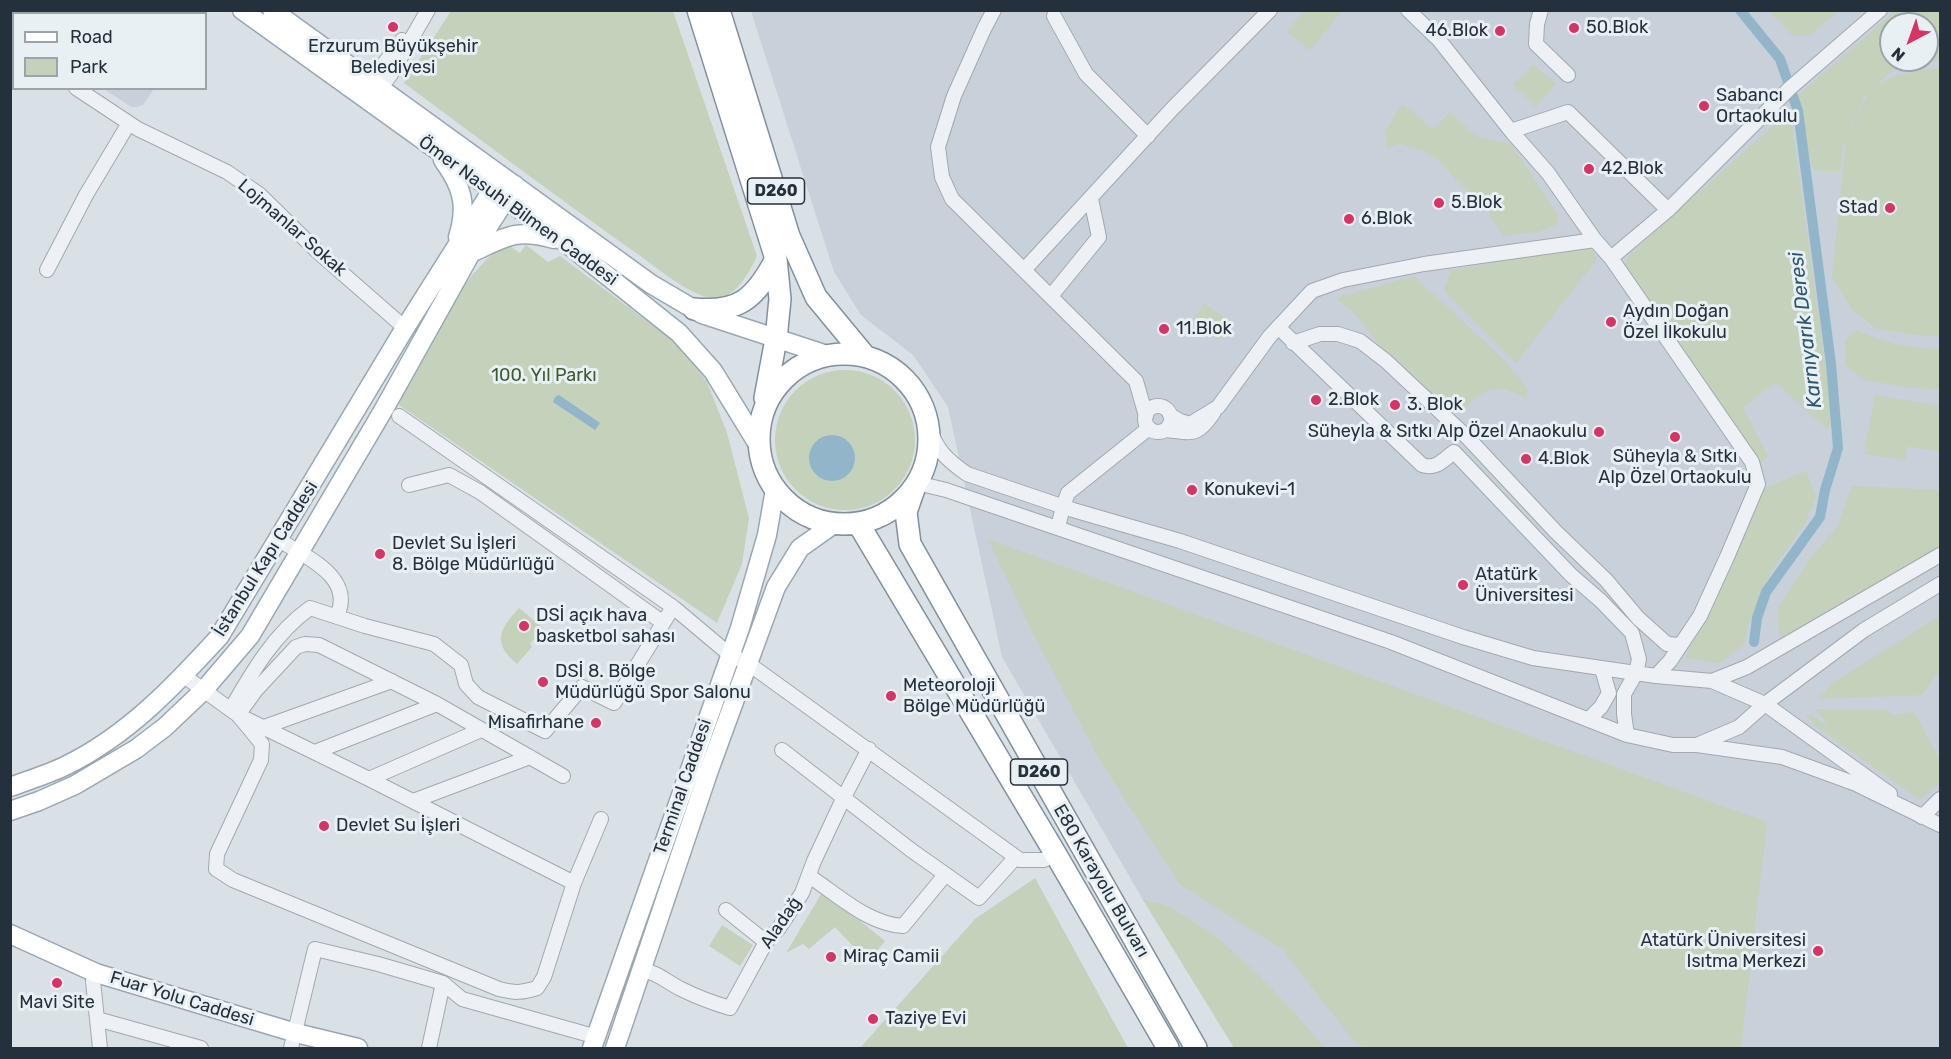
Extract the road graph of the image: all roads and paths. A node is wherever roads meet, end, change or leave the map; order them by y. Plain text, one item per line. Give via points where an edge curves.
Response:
1 (242, 10) edge
2 (272, 10) edge
3 (422, 10) edge
4 (428, 10) edge
5 (698, 10) edge
6 (719, 10) edge
7 (994, 10) edge
8 (1270, 10) edge
9 (1408, 10) edge
10 (1541, 10) edge
11 (1880, 10) edge
12 (1054, 16) dead end
13 (1568, 75) dead end
14 (375, 86) junction
15 (79, 90) edge
16 (129, 123) junction
17 (1511, 131) junction
18 (1148, 136) junction
19 (436, 151) junction
20 (503, 188) junction
21 (1091, 199) junction
22 (1668, 210) junction
23 (1595, 240) junction
24 (565, 242) junction
25 (471, 253) junction
26 (449, 258) junction
27 (1611, 258) junction
28 (776, 259) junction
29 (47, 270) dead end
30 (1024, 270) junction
31 (1052, 296) junction
32 (693, 309) junction
33 (1278, 327) junction
34 (405, 328) junction
35 (776, 339) junction
36 (1293, 343) junction
37 (827, 355) junction
38 (864, 355) junction
39 (1218, 407) junction
40 (762, 415) junction
41 (1170, 415) junction
42 (399, 416) dead end
43 (1148, 422) junction
44 (929, 426) junction
45 (1166, 430) junction
46 (1468, 438) junction
47 (759, 446) junction
48 (1454, 452) junction
49 (409, 485) dead end
50 (916, 486) junction
51 (775, 489) junction
52 (1063, 506) junction
53 (858, 523) junction
54 (834, 524) junction
55 (1058, 528) junction
56 (279, 540) junction
57 (300, 553) junction
58 (1941, 555) edge
59 (1941, 584) edge
60 (673, 607) junction
61 (337, 616) junction
62 (662, 622) junction
63 (1679, 645) junction
64 (729, 654) junction
65 (749, 664) junction
66 (1602, 669) junction
67 (1636, 674) junction
68 (184, 676) junction
69 (1656, 676) junction
70 (392, 681) junction
71 (1712, 681) junction
72 (203, 691) junction
73 (437, 704) junction
74 (1765, 704) junction
75 (235, 712) junction
76 (1589, 719) junction
77 (264, 727) junction
78 (481, 730) junction
79 (1627, 735) junction
80 (1697, 745) junction
81 (869, 749) junction
82 (782, 750) dead end
83 (315, 752) junction
84 (530, 757) junction
85 (563, 776) dead end
86 (369, 779) junction
87 (10, 787) edge
88 (844, 797) junction
89 (1941, 799) edge
90 (413, 801) junction
91 (10, 811) edge
92 (601, 819) dead end
93 (1932, 821) edge
94 (1055, 853) junction
95 (1016, 857) junction
96 (945, 874) junction
97 (809, 876) junction
98 (574, 884) junction
99 (726, 910) dead end
100 (10, 934) edge
101 (766, 942) junction
102 (642, 970) junction
103 (96, 974) junction
104 (443, 983) junction
105 (97, 1019) junction
106 (293, 1041) edge
107 (595, 1043) edge
108 (100, 1048) edge
109 (201, 1048) edge
110 (358, 1048) edge
111 (429, 1048) edge
112 (615, 1048) edge
113 (1168, 1048) edge
114 (1196, 1048) edge

1 - 19 main road, Ömer Nasuhi Bilmen Caddesi
2 - 14 main road, Ömer Nasuhi Bilmen Caddesi
3 - 14 street
4 - 14 street via 391,74
5 - 28 highway, D260
6 - 38 highway, D260 via 789,236 816,297
7 - 30 street via 954,96 938,147 942,177 952,199
8 - 18 street
9 - 17 street via 1434,33
10 - 13 street via 1536,44
11 - 22 street via 1790,88
12 - 18 street via 1086,74
14 - 20 main road, Ömer Nasuhi Bilmen Caddesi
15 - 16 street, Lojmanlar Sokak
16 - 29 street
16 - 34 street, Lojmanlar Sokak via 227,172 259,194
17 - 22 street via 1568,112
17 - 23 street via 1548,173
18 - 21 street
19 - 20 main road, Ömer Nasuhi Bilmen Caddesi
19 - 26 main road via 456,178 462,195 463,216
20 - 24 main road, Ömer Nasuhi Bilmen Caddesi
20 - 25 main road
20 - 26 main road
20 - 32 main road, Ömer Nasuhi Bilmen Caddesi
21 - 30 street
21 - 31 street via 1099,237
22 - 27 street
23 - 27 street
23 - 33 street via 1424,264 1343,280 1312,291
24 - 25 main road via 532,233 511,235
24 - 47 main road, Ömer Nasuhi Bilmen Caddesi via 679,333 713,371
25 - 57 main road
26 - 34 main road, İstanbul Kapı Caddesi
27 - 63 street via 1752,462 1758,484 1700,616
28 - 32 highway via 760,286 738,305 724,310
28 - 35 highway, D260 via 780,299
30 - 31 street
31 - 43 street via 1136,381
32 - 35 main road, Ömer Nasuhi Bilmen Caddesi
33 - 36 street
33 - 39 street
34 - 56 main road, İstanbul Kapı Caddesi
35 - 37 main road, Ömer Nasuhi Bilmen Caddesi
35 - 40 highway
36 - 46 street via 1320,334 1360,340
36 - 48 street via 1422,465 1435,467
37 - 38 highway, D260
37 - 40 highway, D260 via 786,376 771,394
38 - 44 highway, D260 via 887,365 907,381 922,402
39 - 41 street via 1190,424
39 - 45 street via 1203,428 1192,433
40 - 47 highway, D260
41 - 43 street via 1166,409 1151,409
41 - 45 street via 1171,423
42 - 60 street
43 - 45 street via 1157,432
43 - 52 street via 1068,493
44 - 50 highway, D260 via 930,448
44 - 52 street via 934,443 967,474
46 - 48 street
46 - 63 street via 1638,618 1667,644
47 - 51 highway, D260
48 - 67 street via 1632,633 1639,659
49 - 62 street via 449,475 480,492
50 - 53 highway, D260 via 899,505 880,517
50 - 55 street via 946,490
50 - 114 highway, E80 Karayolu Bulvarı / D260 via 906,512 910,544
51 - 54 highway, D260 via 791,506 811,518
51 - 64 main road, Terminal Caddesi via 767,535
52 - 55 street
52 - 66 street via 1190,544 1513,652
53 - 54 highway, D260
53 - 94 highway, E80 Karayolu Bulvarı / D260
54 - 65 main road, Terminal Caddesi via 800,548 776,587
55 - 76 street via 1391,642
56 - 57 street
56 - 68 main road, İstanbul Kapı Caddesi via 219,637
57 - 61 street via 327,571 339,585 341,603
57 - 72 main road via 250,636
58 - 71 street via 1747,667
59 - 74 street via 1864,630
60 - 62 street
60 - 64 street
61 - 62 street via 434,644 461,665 466,684 478,697 545,731 582,687 614,704
61 - 75 street via 309,608 294,619 247,681
63 - 69 street
64 - 65 street
64 - 107 main road, Terminal Caddesi
65 - 81 street
65 - 102 main road, Terminal Caddesi
66 - 67 street
66 - 76 street via 1610,693
67 - 69 street
67 - 79 street via 1624,694
68 - 72 street
68 - 87 main road, İstanbul Kapı Caddesi via 102,746 66,766
69 - 71 street
70 - 73 street
70 - 75 street via 319,645 305,644 296,647
70 - 77 street
71 - 74 street
72 - 75 street
72 - 91 main road via 136,748 75,785
73 - 78 street
73 - 83 street
74 - 80 street via 1738,727
74 - 93 street
75 - 77 street
75 - 98 street via 262,744 261,760 217,854 216,869 233,880 516,993 537,988 544,977
76 - 79 street
77 - 83 street
78 - 84 street
78 - 86 street
79 - 80 street via 1673,745
80 - 93 street via 1782,757 1856,784
81 - 88 street, Aladağ
81 - 95 street
82 - 88 street
83 - 86 street
84 - 85 street
84 - 90 street
86 - 90 street
88 - 96 street
88 - 97 street, Aladağ
89 - 93 street
90 - 98 street
92 - 98 street
94 - 95 street via 1044,860
94 - 113 highway, E80 Karayolu Bulvarı / D260
95 - 96 street via 979,898
96 - 97 street via 903,926 873,919
97 - 101 street, Aladağ via 802,893
99 - 101 street
100 - 103 main road, Fuar Yolu Caddesi
101 - 102 street, Aladağ via 730,1008 713,1004
102 - 112 main road, Terminal Caddesi
103 - 105 street via 93,981
103 - 106 main road, Fuar Yolu Caddesi
104 - 106 street via 315,949
104 - 107 street via 462,999
104 - 111 street
105 - 108 street
105 - 109 street
106 - 110 main road, Fuar Yolu Caddesi

